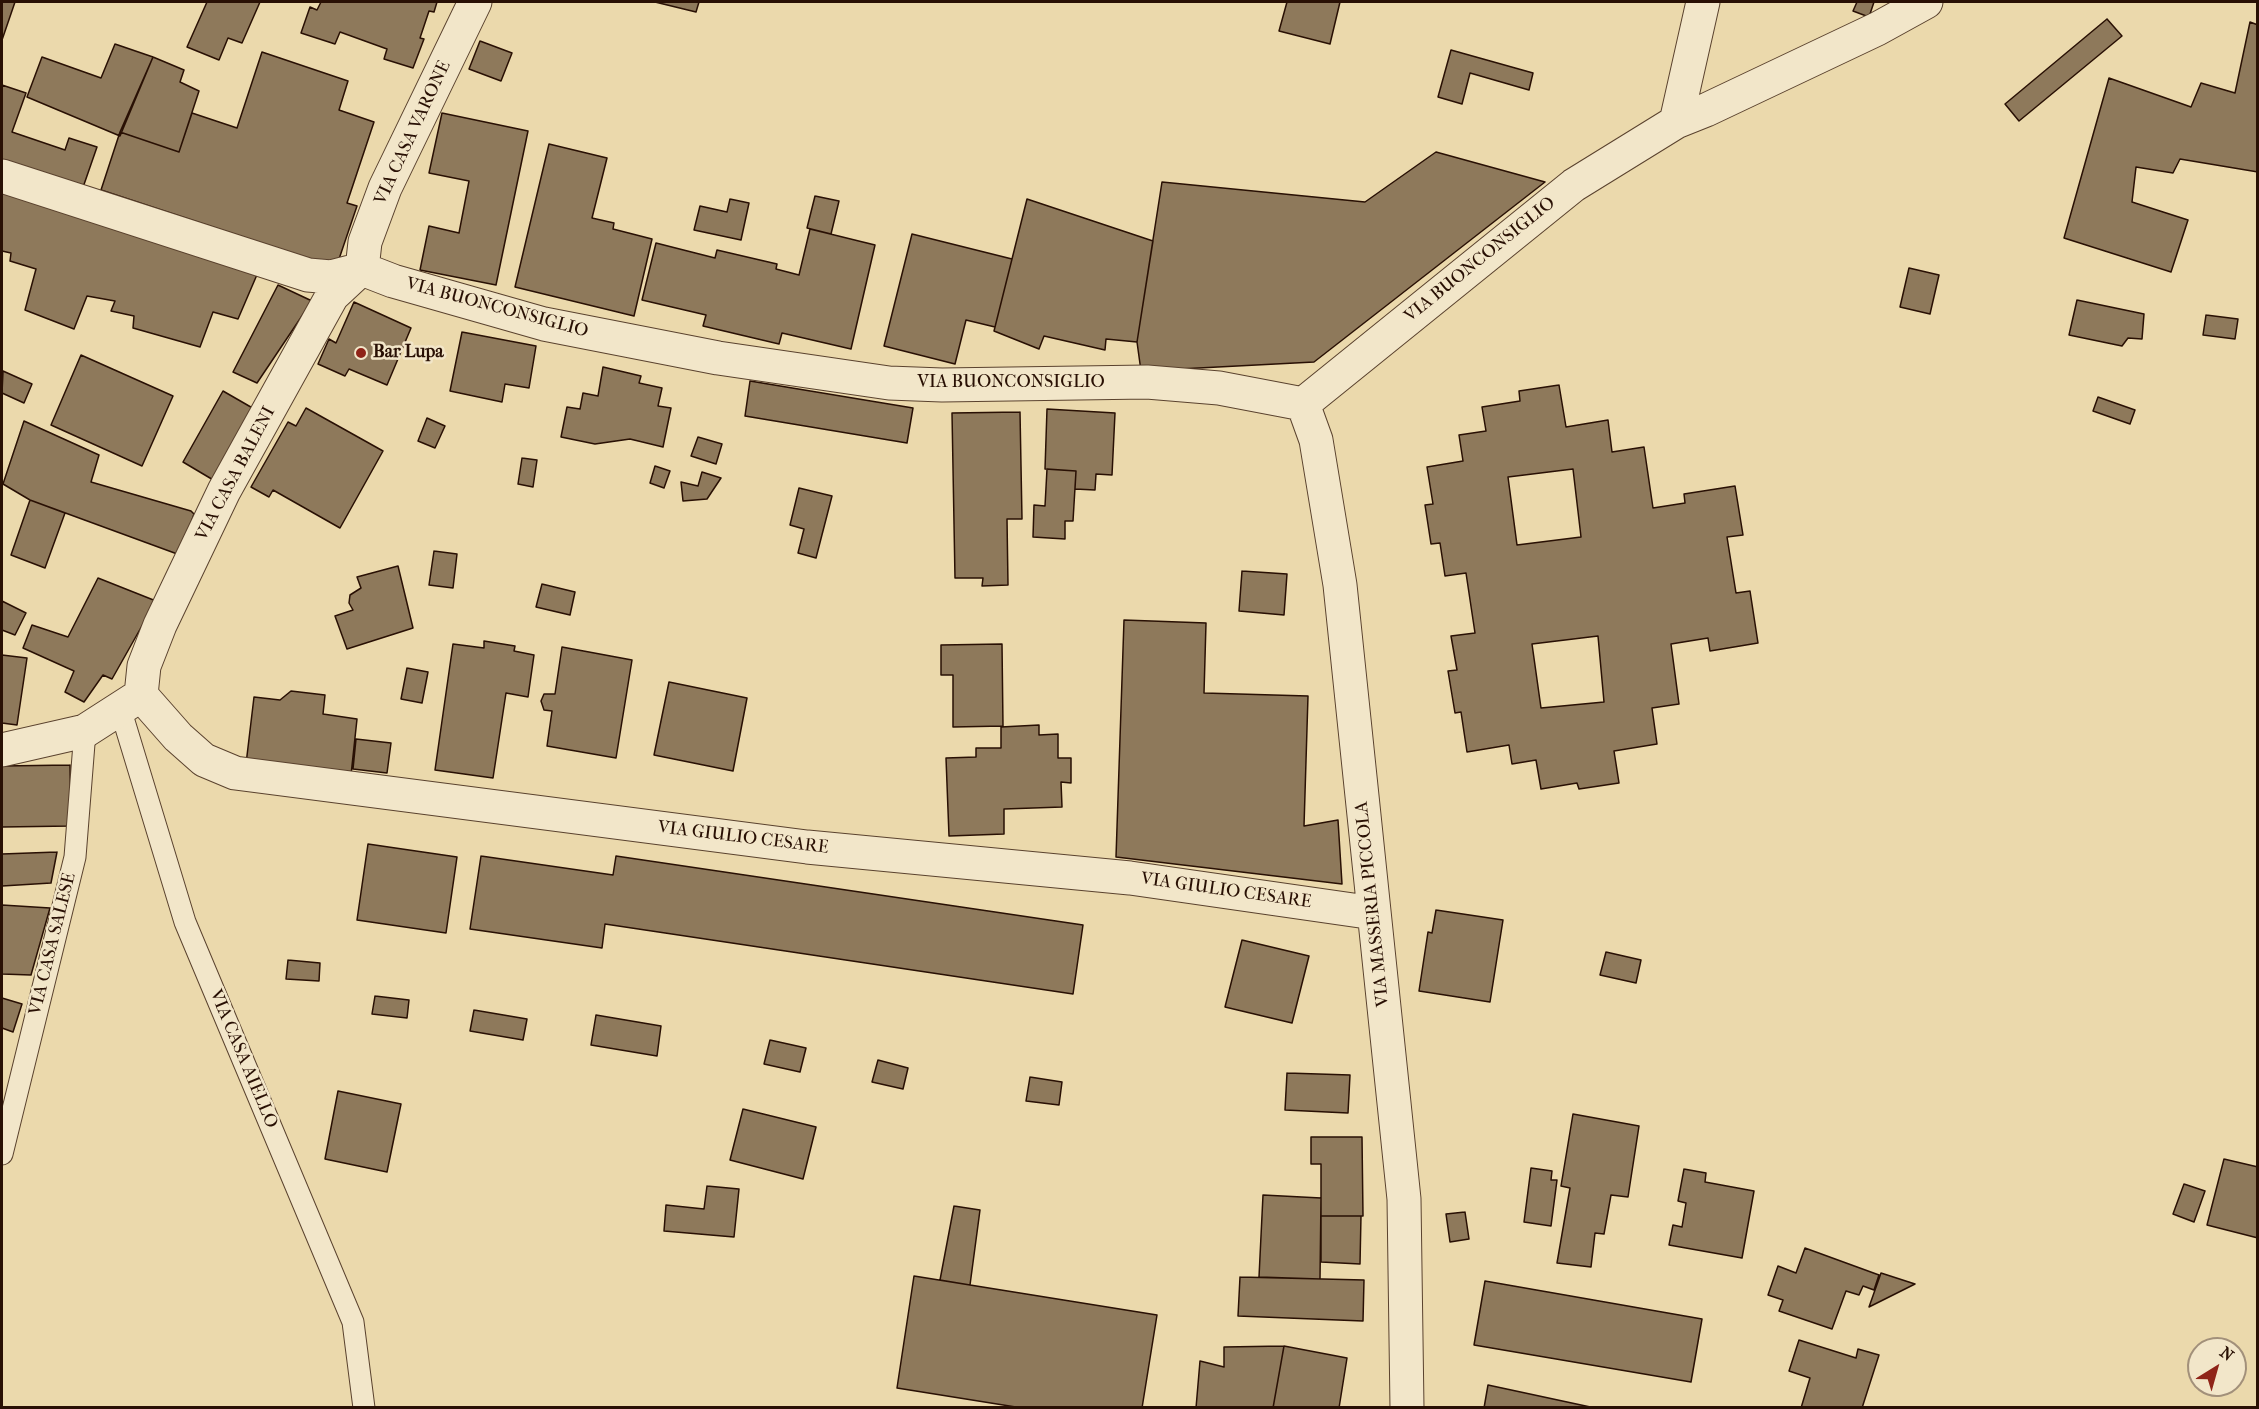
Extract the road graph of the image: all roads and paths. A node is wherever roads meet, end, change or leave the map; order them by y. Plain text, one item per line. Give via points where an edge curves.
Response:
1 (475, 2) edge
2 (1703, 2) edge
3 (1926, 2) edge
4 (1676, 122) junction
5 (2, 176) edge
6 (362, 269) junction
7 (1303, 404) junction
8 (131, 702) junction
9 (85, 731) junction
10 (2, 750) edge
11 (1374, 913) junction
12 (2, 1154) edge
13 (364, 1407) edge
14 (1407, 1407) edge

1 - 6 street, VIA CASA VARONE via 385,188 365,242
2 - 4 street
3 - 4 street, VIA BUONCONSIGLIO via 1877,29
4 - 7 street, VIA BUONCONSIGLIO via 1574,185
5 - 6 street via 308,275 331,277
6 - 7 street, VIA BUONCONSIGLIO via 544,324 752,363 890,383 1147,382 1219,388
6 - 8 street, VIA CASA BALENI via 332,296 224,491 160,625
7 - 11 street, VIA MASSERIA PICCOLA via 1316,440 1340,585
8 - 9 street
8 - 11 street, VIA GIULIO CESARE via 204,760 235,773 807,847 1130,878
8 - 13 lane, VIA CASA AIELLO via 185,922 353,1322
9 - 10 street
9 - 12 lane, VIA CASA SALESE via 75,857
11 - 14 street, VIA MASSERIA PICCOLA via 1404,1199

